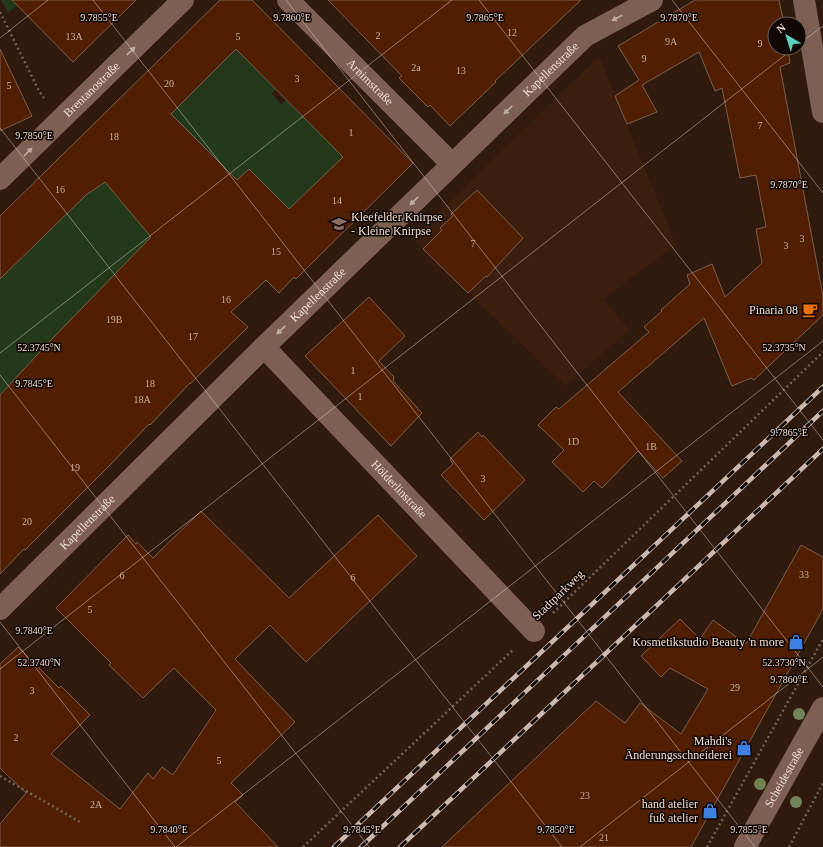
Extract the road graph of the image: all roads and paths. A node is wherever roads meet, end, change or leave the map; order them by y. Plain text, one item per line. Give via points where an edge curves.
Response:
1 (183, 0) edge
2 (288, 0) edge
3 (652, 0) edge
4 (804, 0) edge
5 (0, 12) edge
6 (823, 112) edge
7 (62, 118) junction
8 (452, 164) junction
9 (0, 179) edge
10 (264, 347) junction
11 (823, 352) edge
12 (0, 609) edge
13 (534, 631) junction
14 (823, 639) edge
15 (823, 708) edge
16 (0, 776) edge
17 (823, 783) edge
18 (80, 822) dead end
19 (303, 847) edge
20 (707, 847) edge
21 (745, 847) edge
22 (789, 847) edge

7 -> 1 street, Brentanostraße
2 - 8 street, Arnimstraße
3 -> 8 street, Kapellenstraße via 585,36
4 - 6 street
5 - 7 path via 39,91
9 -> 7 street, Brentanostraße
8 -> 10 street, Kapellenstraße
10 - 12 street, Kapellenstraße
10 - 13 street, Hölderlinstraße
11 - 13 path, Stadtparkweg
13 - 19 path, Stadtparkweg
14 - 20 path
15 - 21 street, Scheidestraße
16 - 18 path
17 - 22 path

